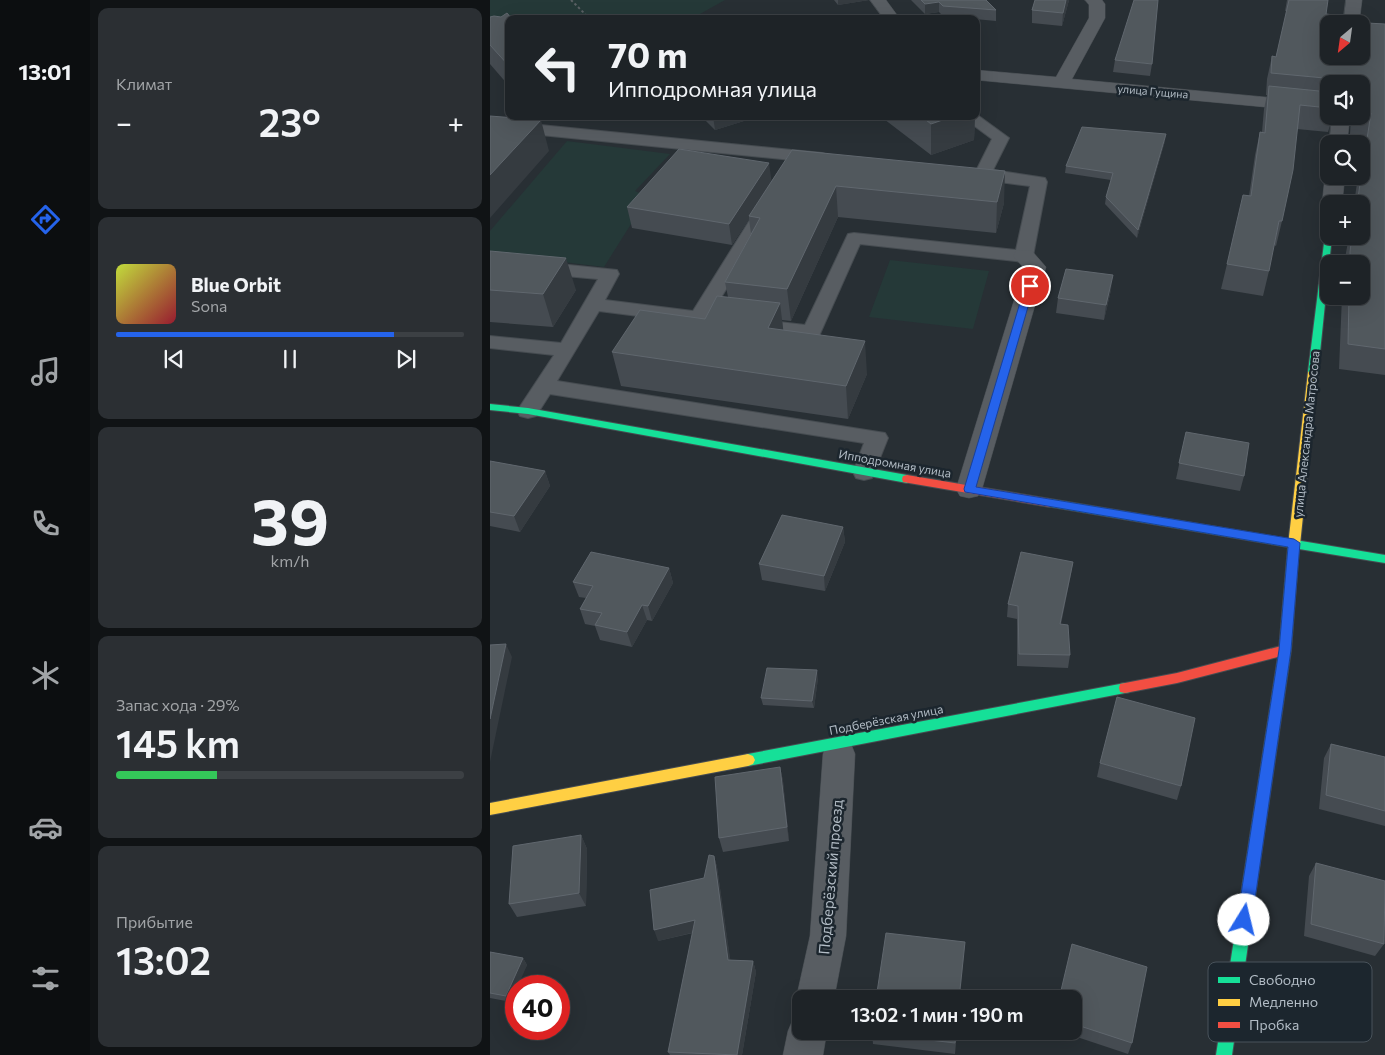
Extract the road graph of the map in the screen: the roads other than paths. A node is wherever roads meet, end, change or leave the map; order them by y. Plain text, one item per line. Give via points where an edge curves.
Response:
1 (878, 0) edge
2 (1093, 0) edge
3 (1354, 0) edge
4 (889, 15) edge
5 (1352, 15) edge
6 (980, 75) edge
7 (1061, 82) junction
8 (1320, 107) edge
9 (975, 120) edge
10 (491, 127) edge
11 (841, 160) edge
12 (954, 172) edge
13 (983, 174) junction
14 (778, 190) edge
15 (1327, 245) edge
16 (1024, 256) junction
17 (490, 263) edge
18 (594, 305) junction
19 (699, 318) junction
20 (490, 342) edge
21 (567, 350) junction
22 (544, 386) junction
23 (490, 407) edge
24 (528, 411) junction
25 (864, 472) junction
26 (969, 489) junction
27 (1294, 543) junction
28 (1385, 559) edge
29 (1285, 650) junction
30 (839, 754) dead end
31 (490, 809) edge
32 (1238, 962) edge
33 (817, 990) edge
34 (806, 1040) edge
35 (1226, 1042) edge
36 (803, 1055) edge
37 (1224, 1055) edge

1 - 4 street
2 - 7 street via 1097,4 1097,18
3 - 5 street
6 - 7 street, улица Гущина
7 - 8 street, улица Гущина
9 - 13 lane via 1001,138
10 - 11 lane via 798,163
12 - 13 lane
13 - 16 lane via 1039,182
14 - 19 lane
15 - 27 street, улица Александра Матросова
16 - 19 lane via 854,238 812,332
16 - 26 street via 1035,267
17 - 18 lane via 610,274
18 - 19 lane
18 - 21 lane
20 - 21 lane
21 - 22 lane
22 - 24 lane
22 - 25 lane via 877,438
23 - 24 street, Ипподромная улица
24 - 25 street, Ипподромная улица
25 - 26 street, Ипподромная улица
26 - 27 street, Ипподромная улица
27 - 28 street, Ипподромная улица
27 - 29 street, улица Александра Матросова
29 - 31 street, Подберёзская улица via 1177,678
29 - 32 street, улица Александра Матросова
30 - 33 street, Подберёзский проезд via 828,936
34 - 36 street
35 - 37 street, улица Александра Матросова

